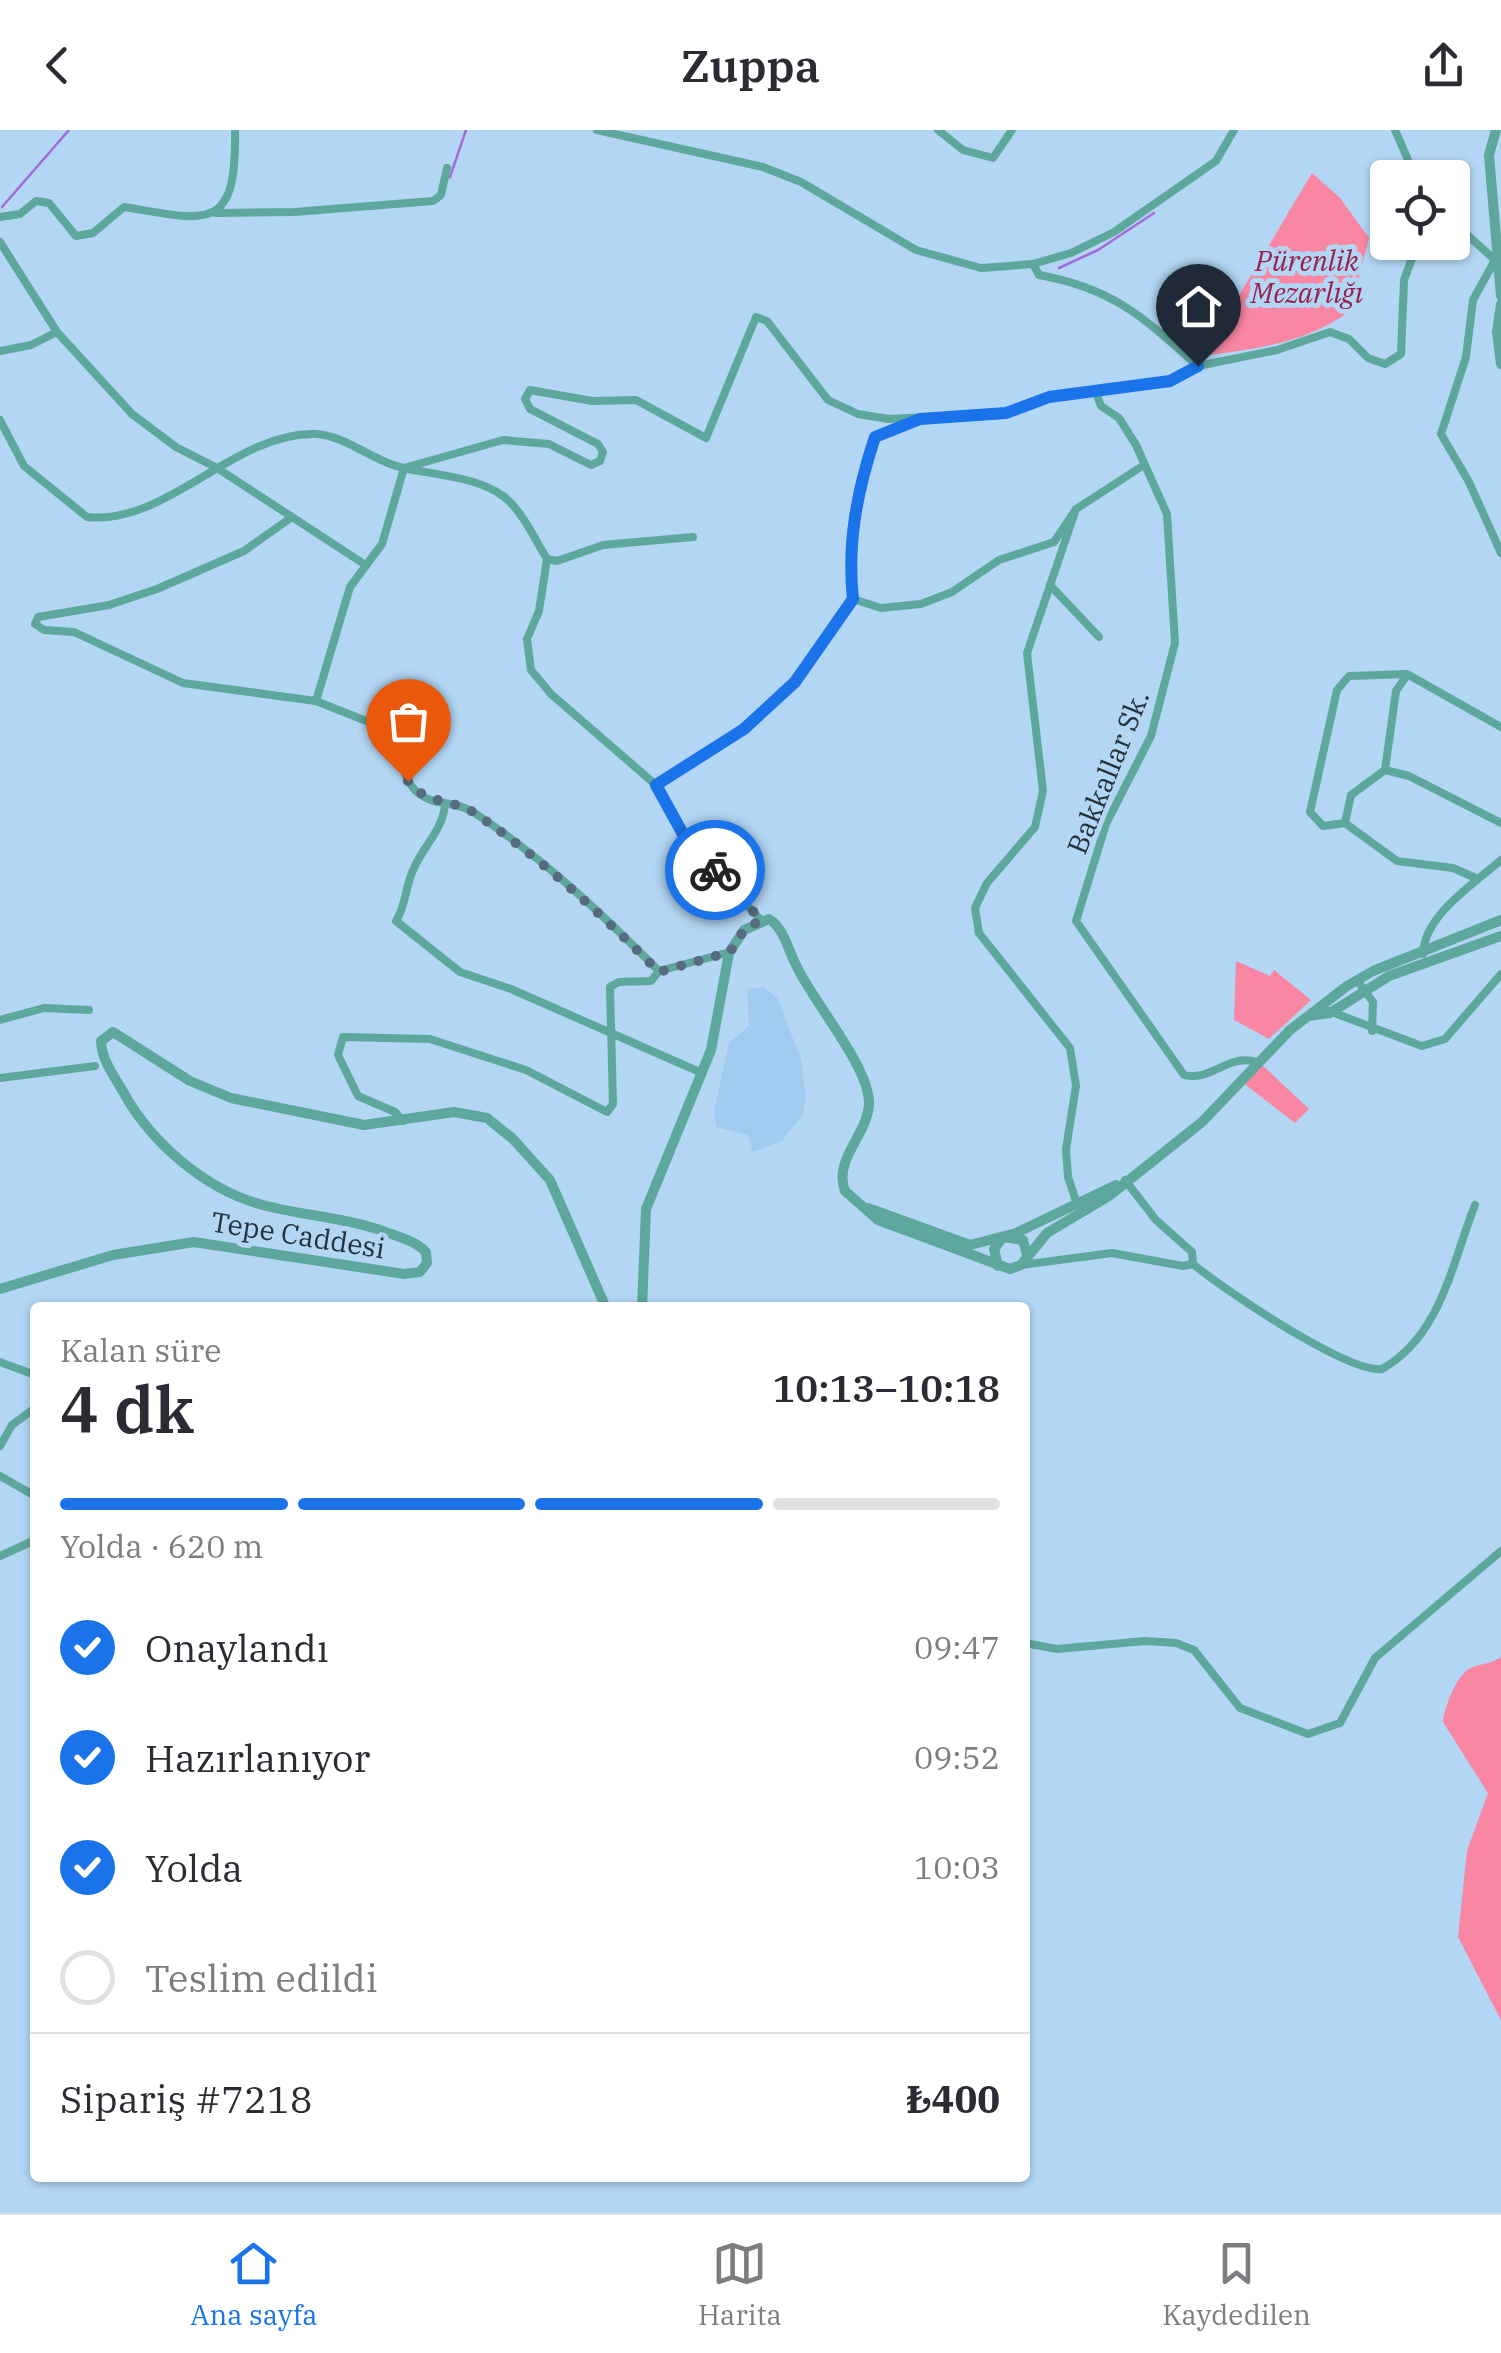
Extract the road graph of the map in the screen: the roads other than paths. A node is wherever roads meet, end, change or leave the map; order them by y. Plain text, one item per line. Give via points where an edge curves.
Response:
1 (235, 130) edge
2 (597, 130) edge
3 (938, 130) edge
4 (1012, 130) edge
5 (1234, 130) edge
6 (1395, 130) edge
7 (1496, 130) edge
8 (1408, 160) edge
9 (446, 168) dead end
10 (216, 212) junction
11 (0, 217) edge
12 (1470, 237) edge
13 (0, 242) edge
14 (1411, 260) edge
15 (1495, 260) junction
16 (1034, 264) junction
17 (1501, 296) edge
18 (1501, 304) edge
19 (57, 332) junction
20 (0, 351) edge
21 (1501, 364) edge
22 (1198, 366) junction
23 (1096, 393) junction
24 (920, 419) junction
25 (0, 420) edge
26 (1144, 465) junction
27 (217, 468) junction
28 (404, 468) junction
29 (1076, 510) junction
30 (292, 516) junction
31 (693, 537) dead end
32 (1501, 553) edge
33 (547, 559) junction
34 (364, 564) junction
35 (1050, 586) junction
36 (853, 599) junction
37 (1100, 637) dead end
38 (1407, 674) junction
39 (316, 702) junction
40 (1501, 727) edge
41 (1385, 770) junction
42 (656, 785) junction
43 (445, 804) junction
44 (1345, 823) junction
45 (1501, 823) edge
46 (1501, 860) edge
47 (1478, 880) junction
48 (761, 920) junction
49 (1501, 920) edge
50 (1501, 936) edge
51 (730, 952) junction
52 (1424, 958) junction
53 (659, 972) junction
54 (1501, 974) edge
55 (1357, 980) junction
56 (1368, 990) junction
57 (1328, 1009) junction
58 (89, 1010) dead end
59 (0, 1020) edge
60 (1372, 1031) junction
61 (610, 1036) junction
62 (1257, 1062) junction
63 (96, 1066) dead end
64 (702, 1073) junction
65 (0, 1078) edge
66 (404, 1121) junction
67 (1125, 1180) junction
68 (858, 1204) junction
69 (1077, 1204) junction
70 (1474, 1204) dead end
71 (1003, 1237) junction
72 (1024, 1261) junction
73 (1193, 1264) junction
74 (998, 1266) junction
75 (0, 1288) edge
76 (603, 1302) edge
77 (642, 1302) edge
78 (0, 1362) edge
79 (30, 1372) edge
80 (30, 1412) edge
81 (0, 1446) edge
82 (0, 1476) edge
83 (30, 1493) edge
84 (30, 1542) edge
85 (1501, 1551) edge
86 (2, 1554) edge
87 (1030, 1644) edge

1 - 10 street via 229,197
2 - 16 street via 775,172 949,263
3 - 4 street via 963,150 993,158
5 - 16 street via 1216,161 1147,210 1071,253
6 - 8 street
7 - 15 street via 1489,156
9 - 10 street via 441,195 432,201
10 - 11 street via 198,219 124,207 92,233 76,236 49,203 36,201 20,214
12 - 15 street
13 - 19 street
14 - 22 street via 1404,280 1401,354 1385,364 1330,332
15 - 17 street
15 - 32 street via 1468,316 1466,358 1441,434
16 - 22 street via 1039,275 1111,295
18 - 21 street
19 - 20 street
19 - 27 street via 132,414
22 - 23 street via 1170,381
23 - 24 street via 1049,397 1006,413
23 - 26 street, Bakkallar Sk.
24 - 28 street via 858,414 828,400 767,321 756,318 706,438 636,400 592,401 538,389 525,399 530,409 598,444 600,461 591,465 550,444 502,440
24 - 36 street via 875,437 848,555
25 - 27 street via 24,466 87,518 131,510
26 - 29 street
26 - 62 street, Bakkallar Sk. via 1167,514 1175,643 1151,736 1106,824 1076,921 1184,1075 1203,1075 1238,1058
27 - 28 street via 258,447 318,434
27 - 30 street
28 - 33 street via 504,496
28 - 34 street via 382,544
29 - 35 street
29 - 36 street via 1054,542 999,560 937,598 881,608
30 - 34 street
30 - 39 street via 244,551 156,589 38,617 35,624 86,636 183,683
31 - 33 street via 604,545
33 - 42 street via 527,639 531,670
34 - 39 street via 350,587
35 - 37 street
35 - 69 street via 1027,653 1043,791 1035,826 974,908 979,934 1070,1048 1076,1086 1066,1149
36 - 42 street via 795,682 744,729
38 - 40 street
38 - 41 street via 1396,690
38 - 44 street via 1356,674 1337,690 1310,812 1324,826
39 - 43 street via 399,734 408,781 424,797
41 - 44 street via 1350,795
41 - 45 street
42 - 48 street via 689,845
43 - 53 street via 473,812 574,888
43 - 61 street via 396,921 460,972
44 - 47 street via 1397,861 1453,868
46 - 47 street
47 - 52 street via 1428,932
48 - 51 street via 744,930
48 - 68 street via 779,928 868,1091 864,1126 842,1172 845,1191
49 - 52 street
50 - 52 street
51 - 53 street
51 - 64 street
52 - 55 street
52 - 56 street
53 - 61 street via 651,981 610,987
54 - 60 street via 1445,1039 1422,1046
55 - 56 street
55 - 57 street
56 - 57 street
56 - 60 street
57 - 60 street
57 - 62 street via 1308,1016
58 - 59 street via 44,1008
61 - 64 street
61 - 66 street via 614,1104 607,1112 526,1070 430,1039 343,1037 338,1055 358,1096
62 - 67 street via 1202,1122
63 - 65 street
64 - 77 street via 646,1209
66 - 75 street, Tepe Caddesi via 364,1125 231,1098 190,1081 118,1034 107,1034 103,1054 142,1124 218,1186 255,1203 397,1236 422,1247 427,1263 420,1272 404,1274 194,1242 112,1255
66 - 76 street, Tepe Caddesi via 469,1112 513,1139 558,1194
67 - 69 street
67 - 72 street via 1047,1233
67 - 73 street via 1192,1252
68 - 71 street via 960,1244
68 - 74 street via 878,1220
69 - 71 street
70 - 73 street via 1432,1318 1382,1369 1348,1362 1254,1311
71 - 72 street via 1023,1240
71 - 74 street via 994,1250
72 - 73 street via 1112,1253
72 - 74 street
78 - 79 street
80 - 81 street
82 - 83 street
84 - 86 street
85 - 87 street via 1375,1658 1340,1722 1308,1734 1240,1708 1194,1650 1176,1643 1057,1650

